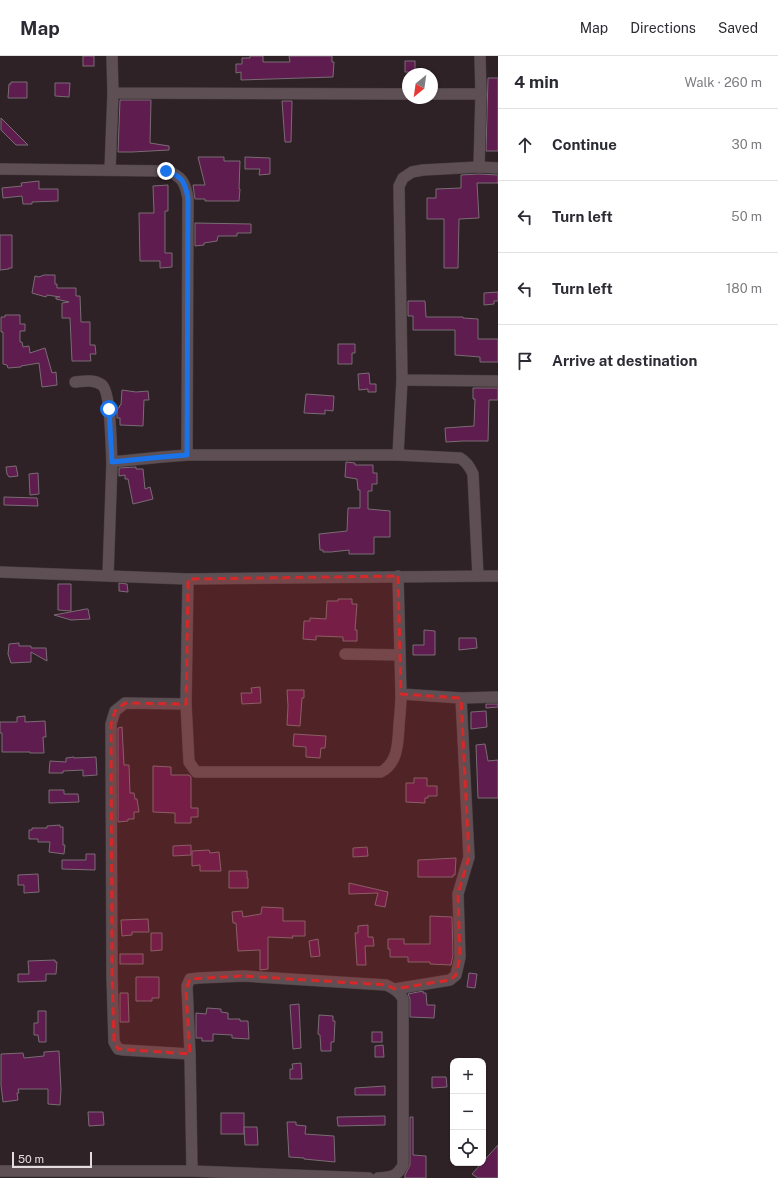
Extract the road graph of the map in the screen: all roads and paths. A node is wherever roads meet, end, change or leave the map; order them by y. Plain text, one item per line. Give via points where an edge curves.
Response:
1 (112, 56) edge
2 (480, 56) edge
3 (112, 93) junction
4 (402, 94) edge
5 (438, 94) edge
6 (481, 94) junction
7 (479, 167) junction
8 (498, 168) edge
9 (0, 169) edge
10 (110, 170) junction
11 (402, 380) junction
12 (498, 381) edge
13 (75, 382) dead end
14 (187, 455) junction
15 (398, 455) junction
16 (112, 462) junction
17 (0, 572) edge
18 (108, 576) junction
19 (398, 576) junction
20 (478, 576) junction
21 (498, 576) edge
22 (188, 579) junction
23 (345, 654) dead end
24 (400, 655) junction
25 (401, 694) junction
26 (498, 697) edge
27 (461, 698) junction
28 (186, 704) junction
29 (395, 989) junction
30 (190, 1054) junction
31 (192, 1171) junction
32 (0, 1172) edge
33 (111, 1175) edge
34 (368, 1178) edge
35 (378, 1178) edge

1 - 3 street
2 - 6 street
3 - 4 street
3 - 10 street
5 - 6 street
6 - 7 street
7 - 8 street
7 - 11 street via 412,172 403,178 399,186
9 - 10 street
10 - 14 street via 166,171 180,177 186,186
11 - 12 street
11 - 15 street
13 - 16 street via 95,381 104,386 109,409
14 - 15 street
14 - 16 street
15 - 20 street via 454,457 466,461 470,467
16 - 18 street
17 - 18 street
18 - 22 street
19 - 20 street
19 - 22 street
19 - 24 street
20 - 21 street
22 - 28 street
23 - 24 street
24 - 25 street
25 - 27 street
25 - 28 street via 396,754 387,769 381,772 196,772 189,762
26 - 27 street
27 - 29 street via 469,857 458,894 460,957 456,974 450,980
28 - 30 street via 125,703 115,711 111,724 112,976 114,1042 118,1049
29 - 30 street via 386,985 243,976 190,979 186,991
29 - 35 street via 403,999 403,1165 399,1173 391,1177
30 - 31 street
31 - 33 street
31 - 34 street
32 - 33 street

